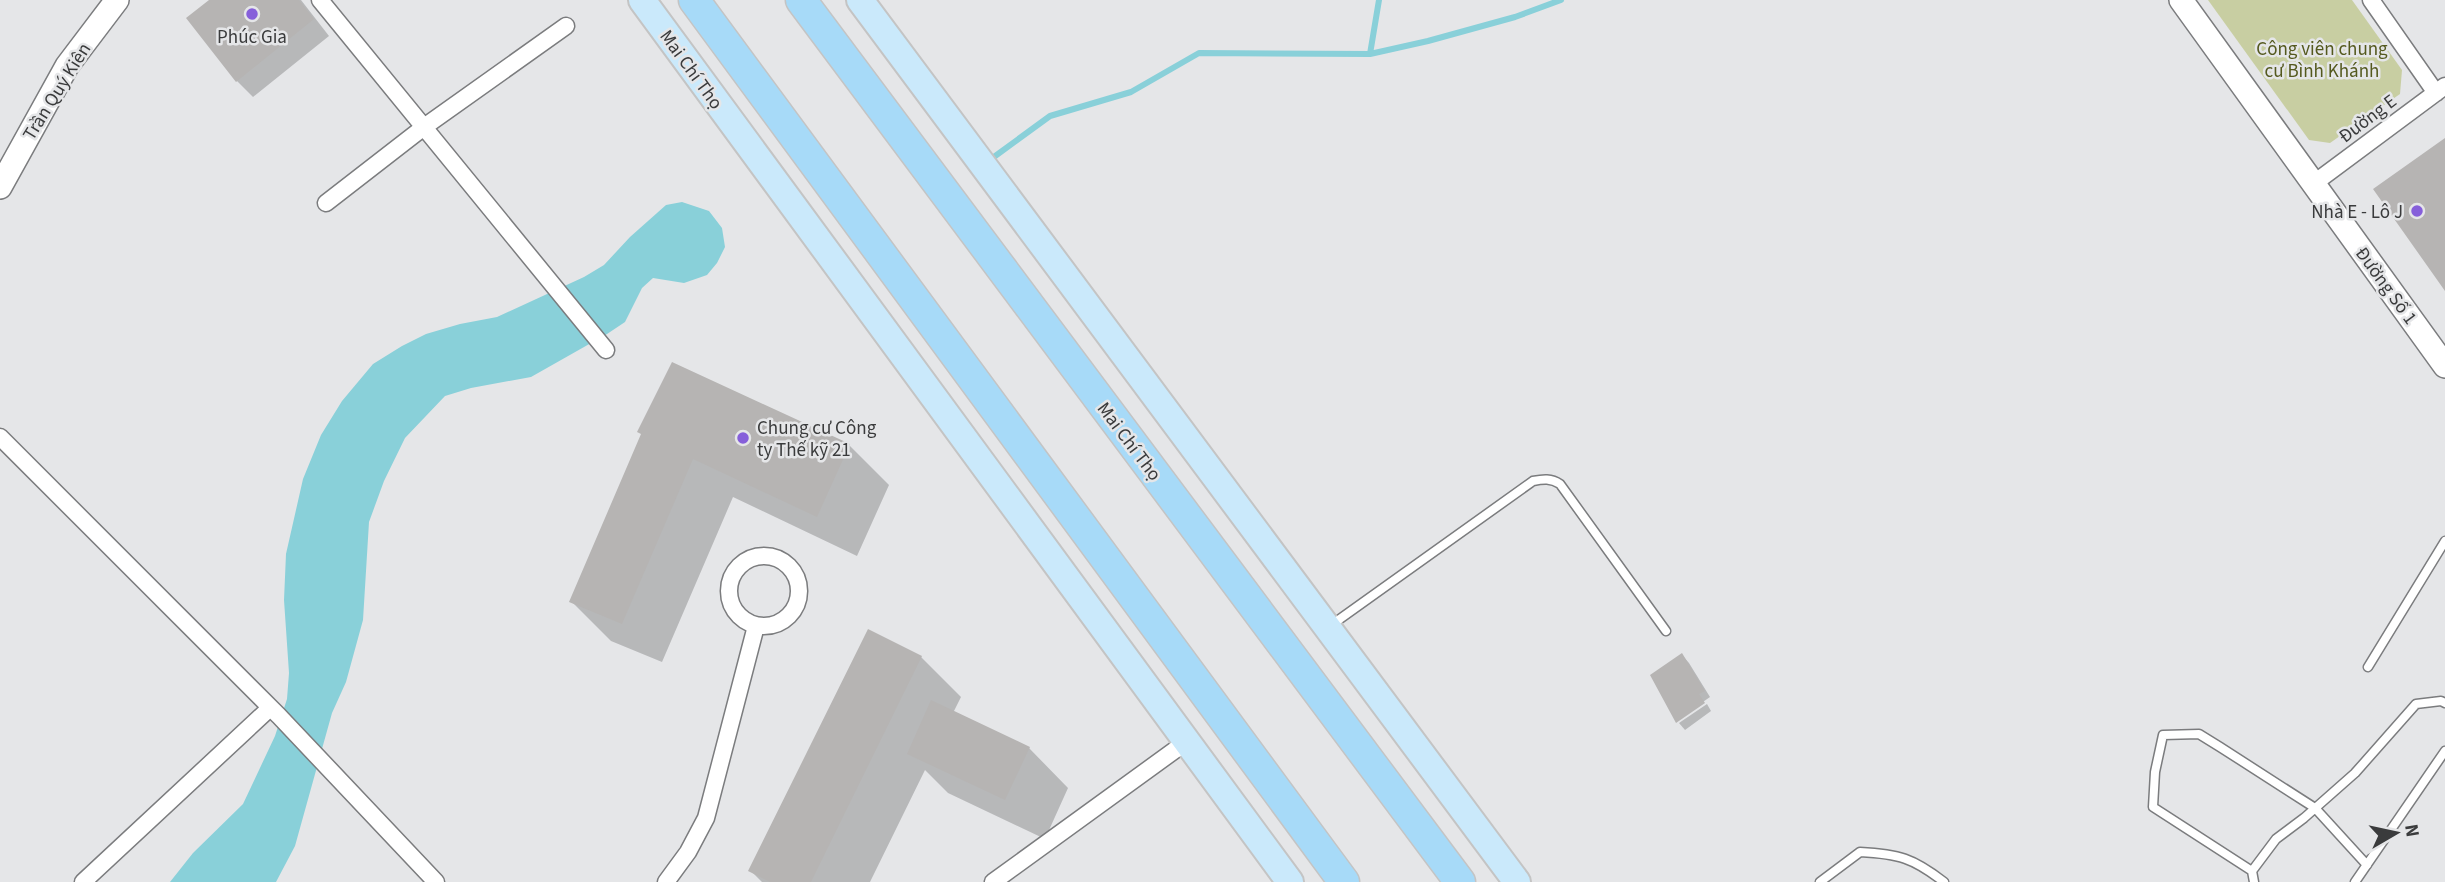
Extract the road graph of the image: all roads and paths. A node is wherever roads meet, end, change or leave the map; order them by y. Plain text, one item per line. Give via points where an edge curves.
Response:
1 (117, 0) edge
2 (320, 0) edge
3 (642, 0) edge
4 (694, 0) edge
5 (802, 0) edge
6 (860, 0) edge
7 (2181, 0) edge
8 (2371, 0) edge
9 (566, 26) dead end
10 (2440, 89) edge
11 (424, 127) junction
12 (2313, 184) junction
13 (0, 187) edge
14 (326, 203) dead end
15 (606, 350) dead end
16 (2445, 366) edge
17 (0, 437) edge
18 (2445, 541) edge
19 (756, 626) junction
20 (1328, 628) junction
21 (1666, 631) dead end
22 (2368, 667) dead end
23 (2445, 703) edge
24 (274, 712) junction
25 (1185, 742) junction
26 (2445, 751) edge
27 (2315, 808) junction
28 (2367, 865) junction
29 (2252, 871) junction
30 (83, 882) edge
31 (436, 882) edge
32 (666, 882) edge
33 (993, 882) edge
34 (1290, 882) edge
35 (1344, 882) edge
36 (1460, 882) edge
37 (1517, 882) edge
38 (1820, 882) edge
39 (1944, 882) edge
40 (2254, 882) edge
41 (2355, 882) edge

1 - 13 street, Trần Quý Kiên via 67,66
2 - 11 street
3 - 25 main road, Mai Chí Thọ
4 - 35 highway
5 - 36 highway, Mai Chí Thọ
6 - 20 main road
7 - 12 street, Đường Số 1
8 - 10 street
9 - 11 street
10 - 12 street, Đường E
11 - 14 street
11 - 15 street
12 - 16 street, Đường Số 1
17 - 24 street
18 - 22 lane
19 - 19 street via 781,622 798,602 796,576 789,565 765,555 741,563 728,586 734,611
19 - 32 street via 706,818
20 - 21 lane via 1541,479 1560,484
20 - 37 main road
23 - 27 lane via 2416,704 2354,773
24 - 30 street
24 - 31 street
25 - 33 street
25 - 34 main road, Mai Chí Thọ
26 - 28 lane
27 - 28 lane
27 - 29 lane via 2276,839
27 - 29 lane via 2200,734 2163,735 2153,807
28 - 41 lane
29 - 40 lane
38 - 39 lane via 1860,852 1891,853 1920,864

